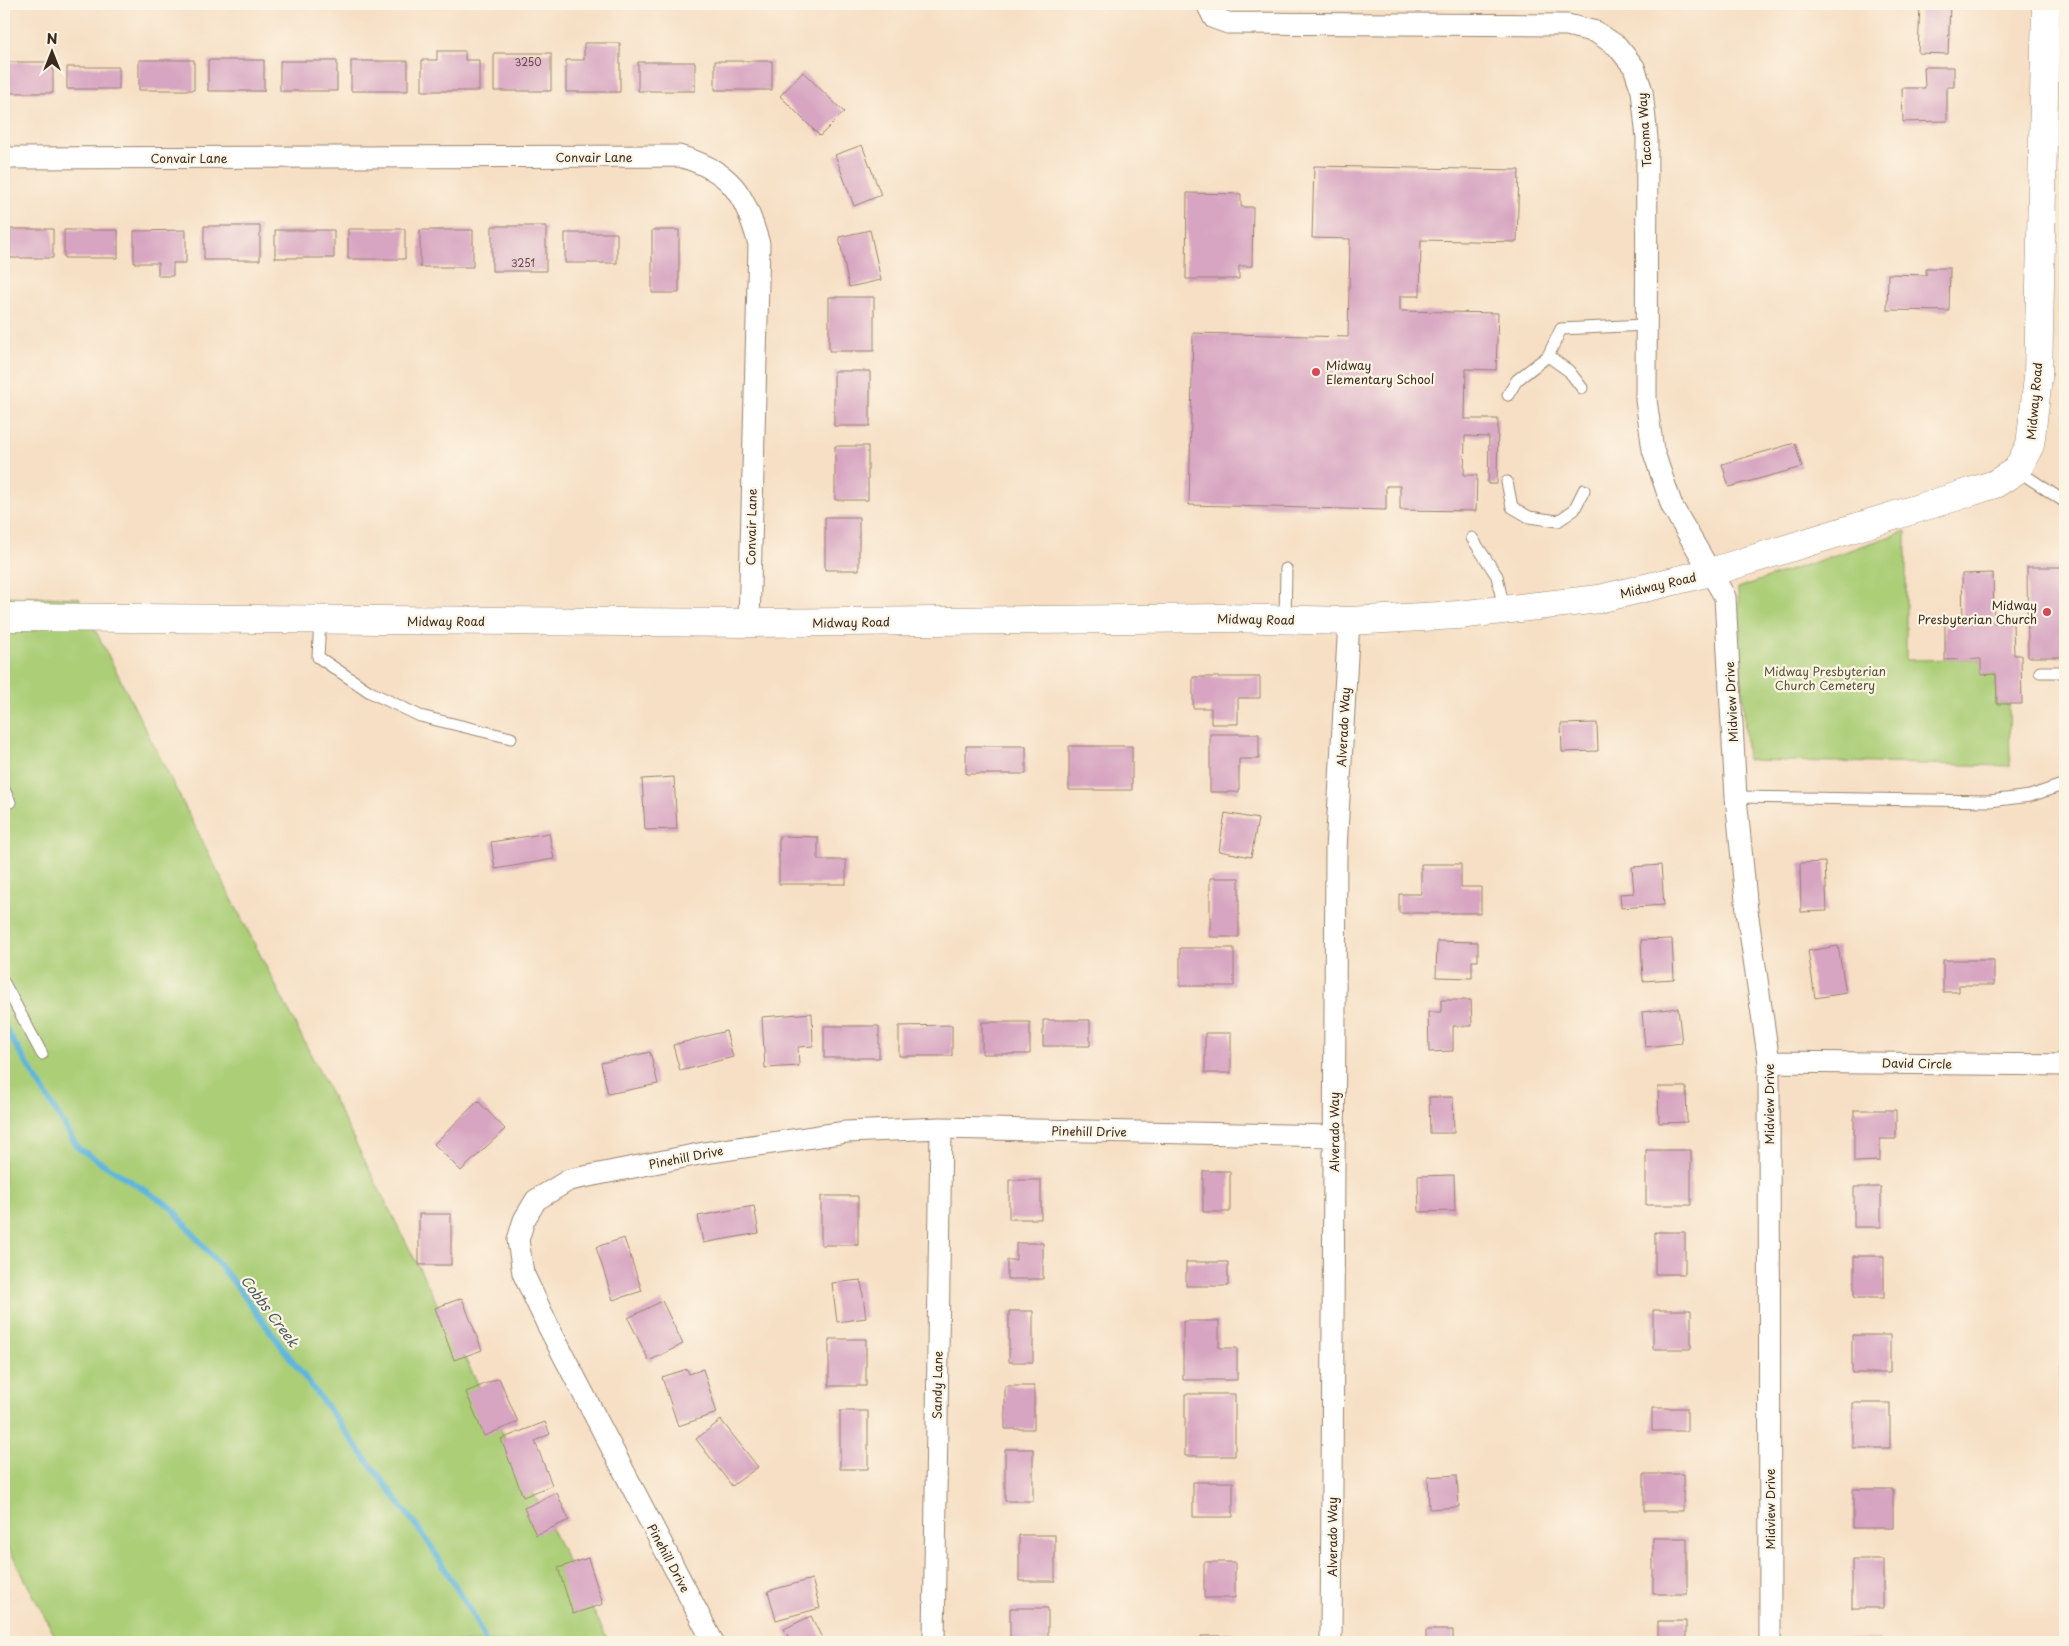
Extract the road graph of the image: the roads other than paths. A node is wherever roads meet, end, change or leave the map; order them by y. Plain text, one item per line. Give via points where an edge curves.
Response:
1 (1208, 4) edge
2 (2046, 4) edge
3 (4, 158) edge
4 (1646, 325) junction
5 (1548, 356) junction
6 (1582, 388) dead end
7 (1508, 395) dead end
8 (2017, 470) junction
9 (1507, 482) dead end
10 (1584, 490) dead end
11 (2065, 502) edge
12 (1472, 538) dead end
13 (1286, 569) dead end
14 (1711, 572) junction
15 (1504, 610) junction
16 (4, 618) edge
17 (320, 620) junction
18 (1284, 620) junction
19 (1349, 621) junction
20 (749, 623) junction
21 (2040, 672) dead end
22 (2065, 672) edge
23 (511, 738) dead end
24 (2065, 784) edge
25 (4, 790) edge
26 (1736, 797) junction
27 (10, 802) dead end
28 (4, 983) edge
29 (42, 1054) dead end
30 (1769, 1062) junction
31 (2065, 1065) edge
32 (941, 1128) junction
33 (1334, 1136) junction
34 (713, 1642) edge
35 (934, 1642) edge
36 (1331, 1642) edge
37 (1770, 1642) edge

1 - 4 street, Tacoma Way via 1214,18 1228,23 1567,25 1596,32 1617,46 1634,67 1642,91 1647,138
2 - 8 street, Midway Road via 2038,378 2030,445
3 - 20 street, Convair Lane via 679,156 720,172 737,190 751,217 759,244
4 - 5 lane via 1561,329
4 - 14 street, Tacoma Way via 1646,400 1653,450 1672,506
5 - 6 lane via 1569,372
5 - 7 lane via 1517,380
8 - 11 lane
8 - 14 street, Midway Road via 1994,484
9 - 10 lane via 1512,507 1529,517 1558,521 1574,510
12 - 15 lane via 1497,576
13 - 18 lane
14 - 15 street, Midway Road via 1599,599
14 - 26 street, Midview Drive via 1724,597
15 - 19 street, Midway Road
16 - 17 street, Midway Road
17 - 20 street, Midway Road
17 - 23 lane via 318,657 370,692 420,716
18 - 19 street, Midway Road
18 - 20 street, Midway Road
19 - 33 street, Alverado Way via 1336,850
21 - 22 lane
24 - 26 lane via 2030,796 1990,801
25 - 27 lane
26 - 30 street, Midview Drive via 1747,912
28 - 29 lane
30 - 31 street, David Circle
30 - 37 street, Midview Drive
32 - 33 street, Pinehill Drive
32 - 34 street, Pinehill Drive via 846,1132 704,1153 569,1180 536,1200 524,1220 518,1240 523,1273
32 - 35 street, Sandy Lane
33 - 36 street, Alverado Way

